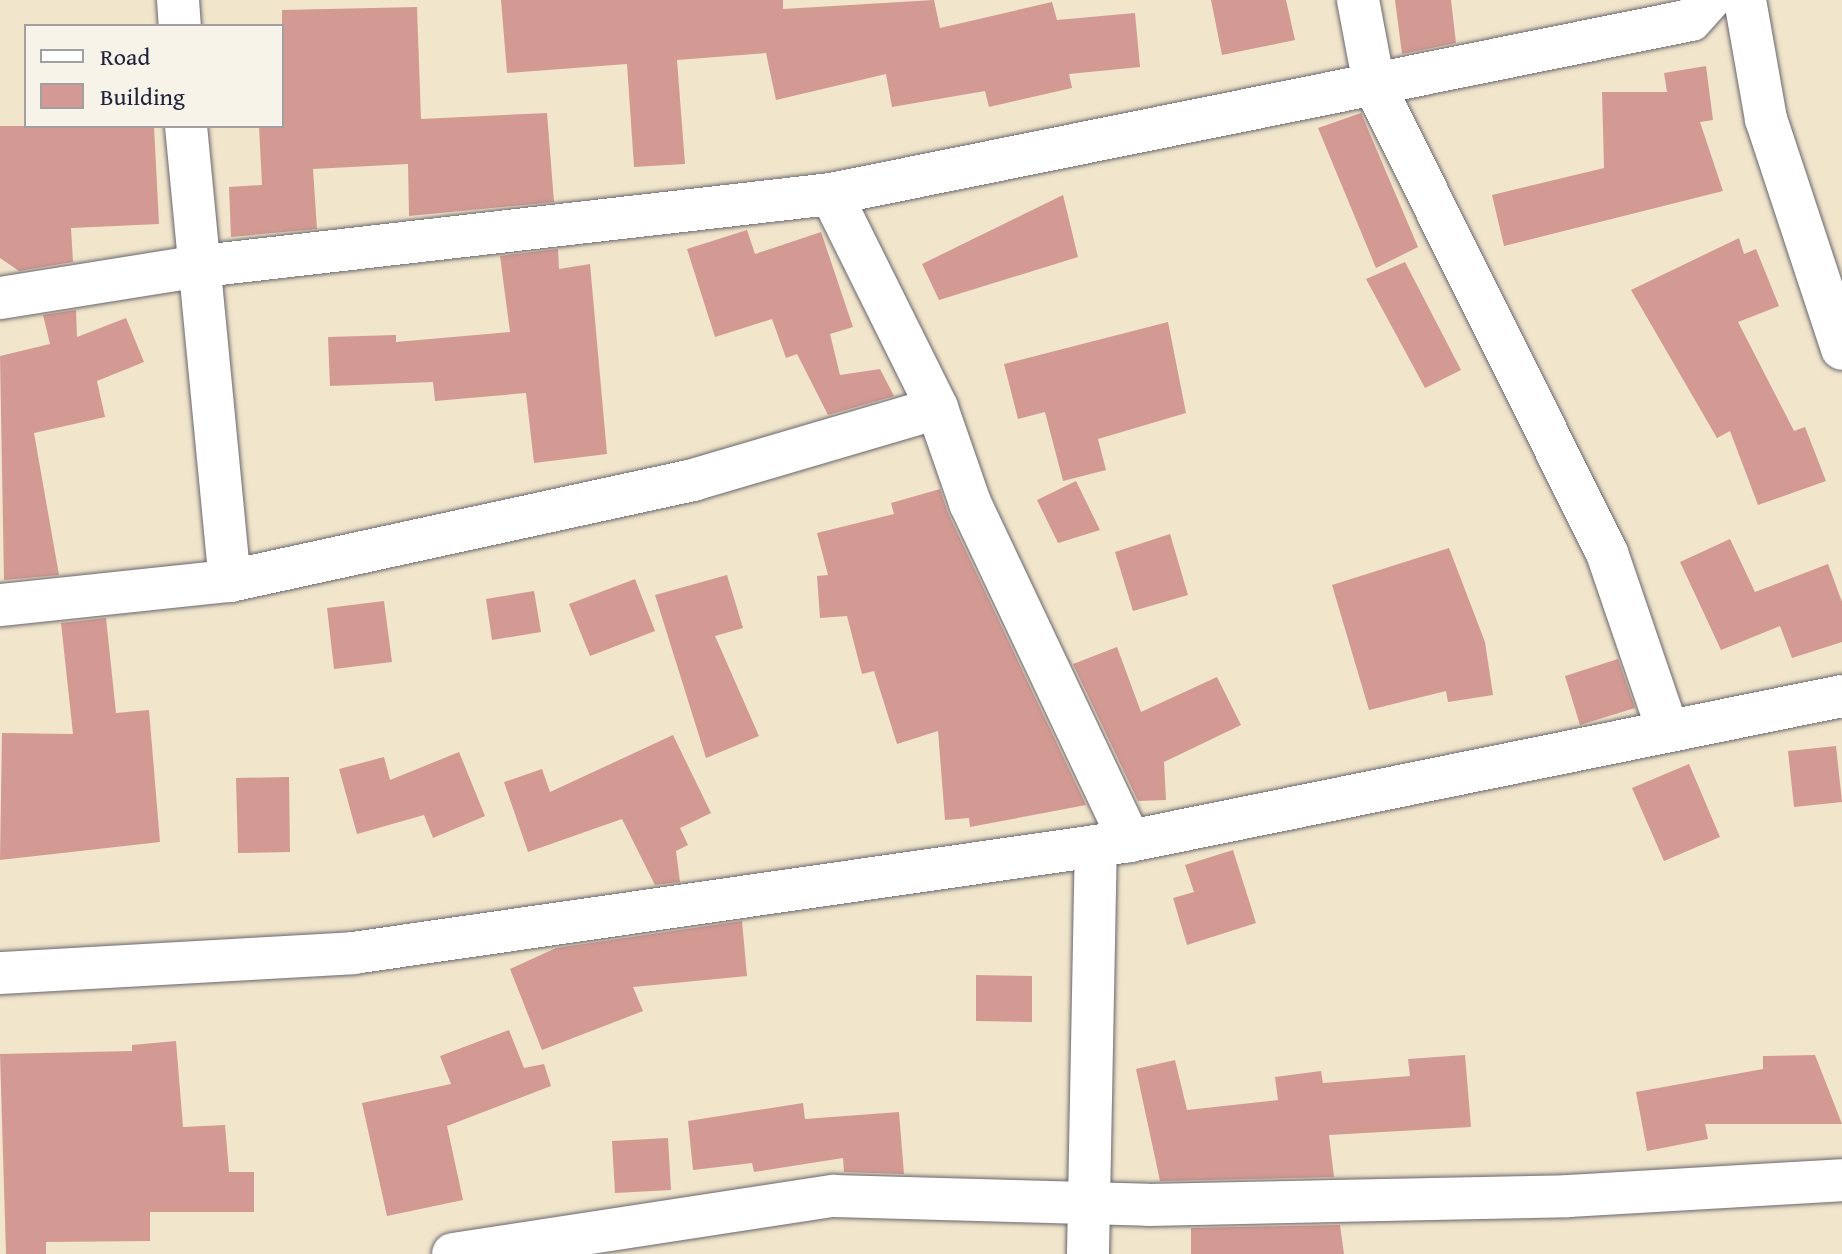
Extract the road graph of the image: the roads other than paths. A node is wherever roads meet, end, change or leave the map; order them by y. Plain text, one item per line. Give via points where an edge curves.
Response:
1 (178, 0) edge
2 (1358, 0) edge
3 (1709, 0) edge
4 (1745, 0) edge
5 (180, 24) edge
6 (1374, 85) junction
7 (186, 128) edge
8 (831, 194) junction
9 (194, 267) junction
10 (0, 298) edge
11 (1842, 349) edge
12 (937, 408) junction
13 (230, 581) junction
14 (0, 605) edge
15 (1842, 696) edge
16 (1668, 731) junction
17 (1113, 843) junction
18 (0, 973) edge
19 (1842, 1180) edge
20 (1090, 1205) junction
21 (453, 1254) edge
22 (1088, 1254) edge

1 - 5 street
2 - 6 street
3 - 6 street via 1691,20
4 - 11 street via 1766,119
6 - 8 street
6 - 16 street via 1607,553
7 - 9 street
8 - 9 street
8 - 12 street
9 - 10 street
9 - 13 street
12 - 13 street via 693,480
12 - 17 street via 970,503
13 - 14 street
15 - 16 street
16 - 17 street
17 - 18 street via 353,953
17 - 20 street
19 - 20 street via 1568,1196
20 - 21 street via 834,1196
20 - 22 street

